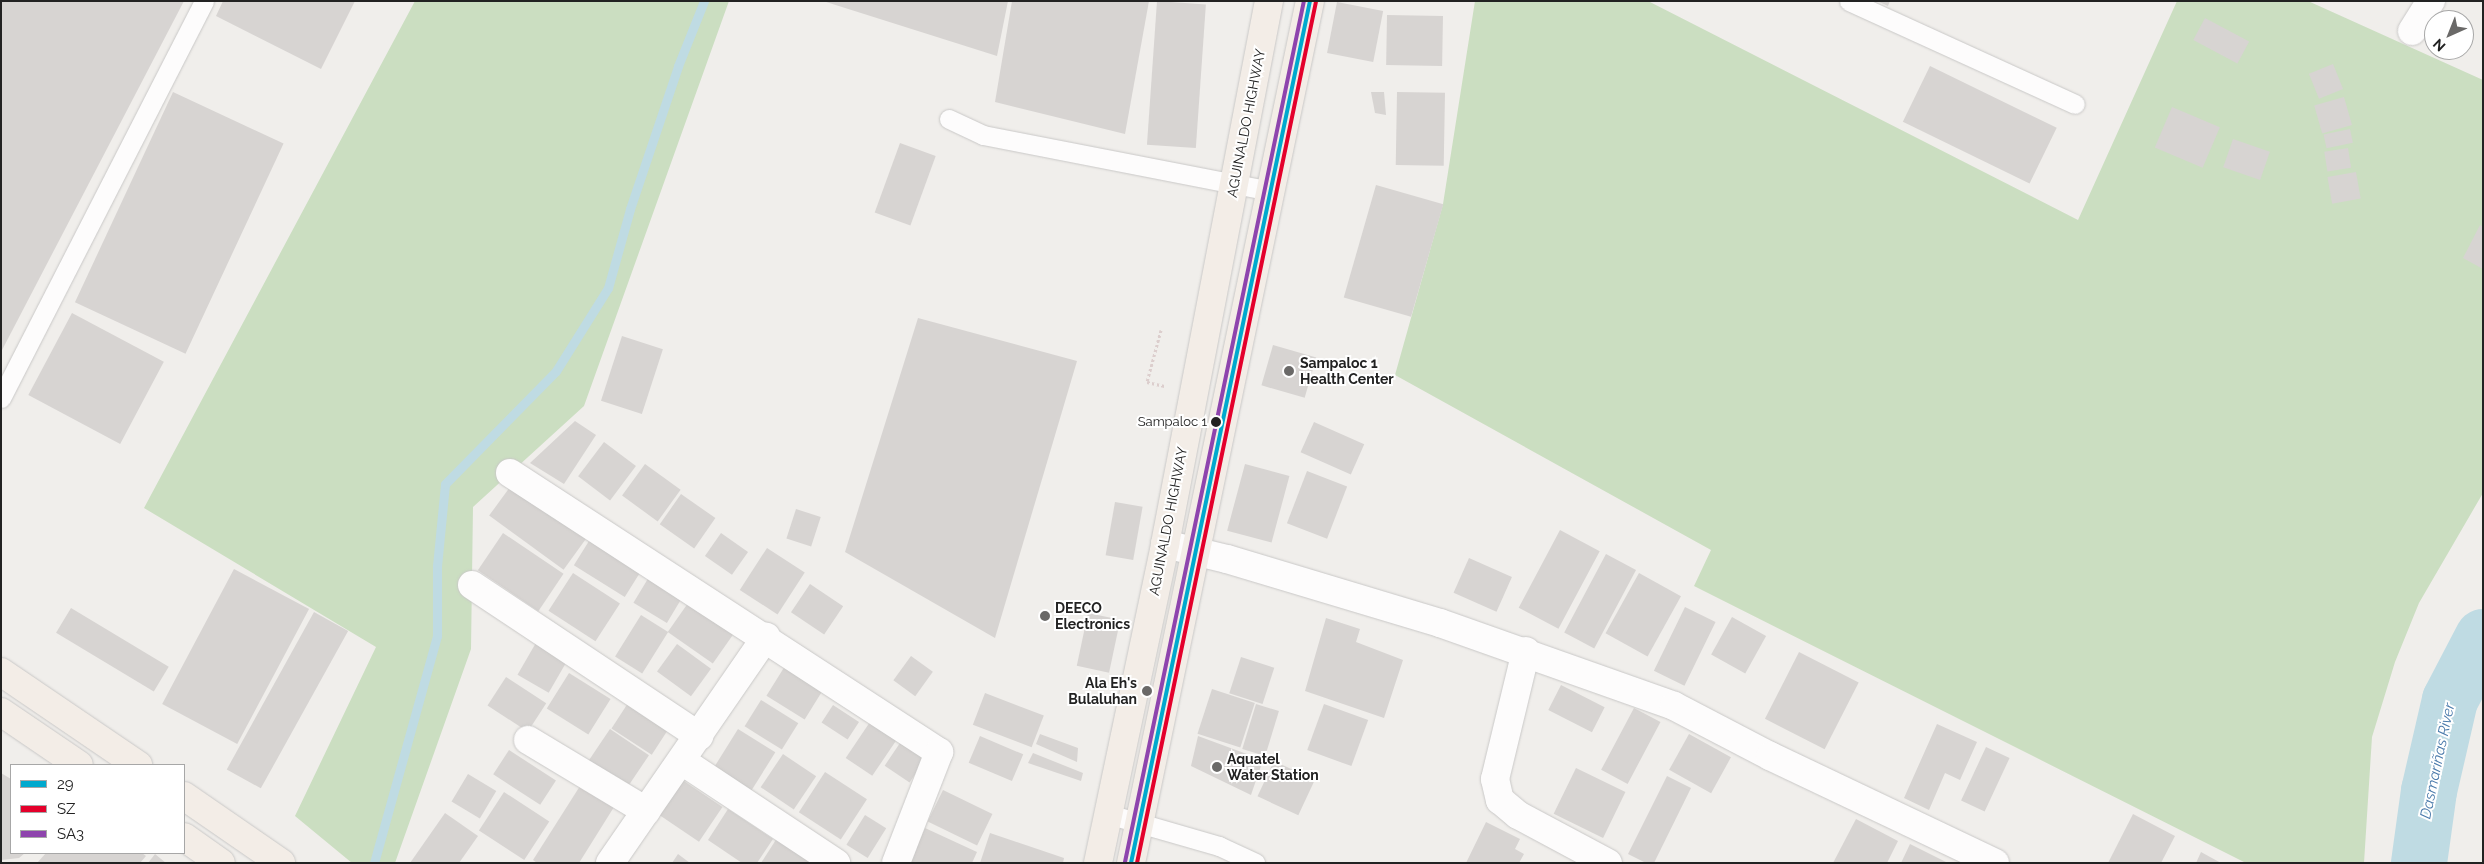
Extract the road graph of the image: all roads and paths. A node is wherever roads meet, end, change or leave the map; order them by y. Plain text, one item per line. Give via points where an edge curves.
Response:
1 (204, 1) edge
2 (1269, 1) edge
3 (1310, 1) edge
4 (1848, 1) edge
5 (2431, 1) edge
6 (2412, 31) dead end
7 (2074, 104) dead end
8 (949, 119) dead end
9 (1234, 185) junction
10 (1272, 191) junction
11 (1161, 330) dead end
12 (1170, 387) dead end
13 (1, 398) edge
14 (510, 473) dead end
15 (1165, 544) junction
16 (1196, 551) junction
17 (472, 584) dead end
18 (766, 637) junction
19 (1526, 651) junction
20 (1, 672) edge
21 (1, 712) edge
22 (700, 736) junction
23 (528, 740) dead end
24 (682, 761) junction
25 (78, 764) edge
26 (137, 764) edge
27 (185, 797) edge
28 (646, 811) junction
29 (1108, 814) junction
30 (1139, 823) junction
31 (185, 838) edge
32 (221, 863) edge
33 (281, 863) edge
34 (610, 863) edge
35 (836, 863) edge
36 (896, 863) edge
37 (1098, 863) edge
38 (1131, 863) edge
39 (1255, 863) edge
40 (1608, 863) edge
41 (1994, 863) edge

1 - 13 lane
2 - 9 main road, AGUINALDO HIGHWAY
3 - 10 main road
4 - 7 lane
5 - 6 street
8 - 9 lane via 983,135
9 - 10 lane
9 - 15 main road, AGUINALDO HIGHWAY
10 - 16 main road
11 - 12 path via 1147,382
14 - 18 street
15 - 16 street
15 - 29 main road, AGUINALDO HIGHWAY
16 - 19 street
16 - 30 main road
17 - 22 street
18 - 22 street
18 - 36 street via 939,752
19 - 40 street via 1495,779 1500,800 1518,815
19 - 41 street via 1674,706 1770,756
20 - 26 main road
21 - 25 main road
22 - 24 street
23 - 28 street
24 - 28 street
24 - 35 street
27 - 33 main road
28 - 34 street
29 - 30 lane
29 - 37 main road, AGUINALDO HIGHWAY
30 - 38 main road
30 - 39 lane via 1219,846
31 - 32 main road

